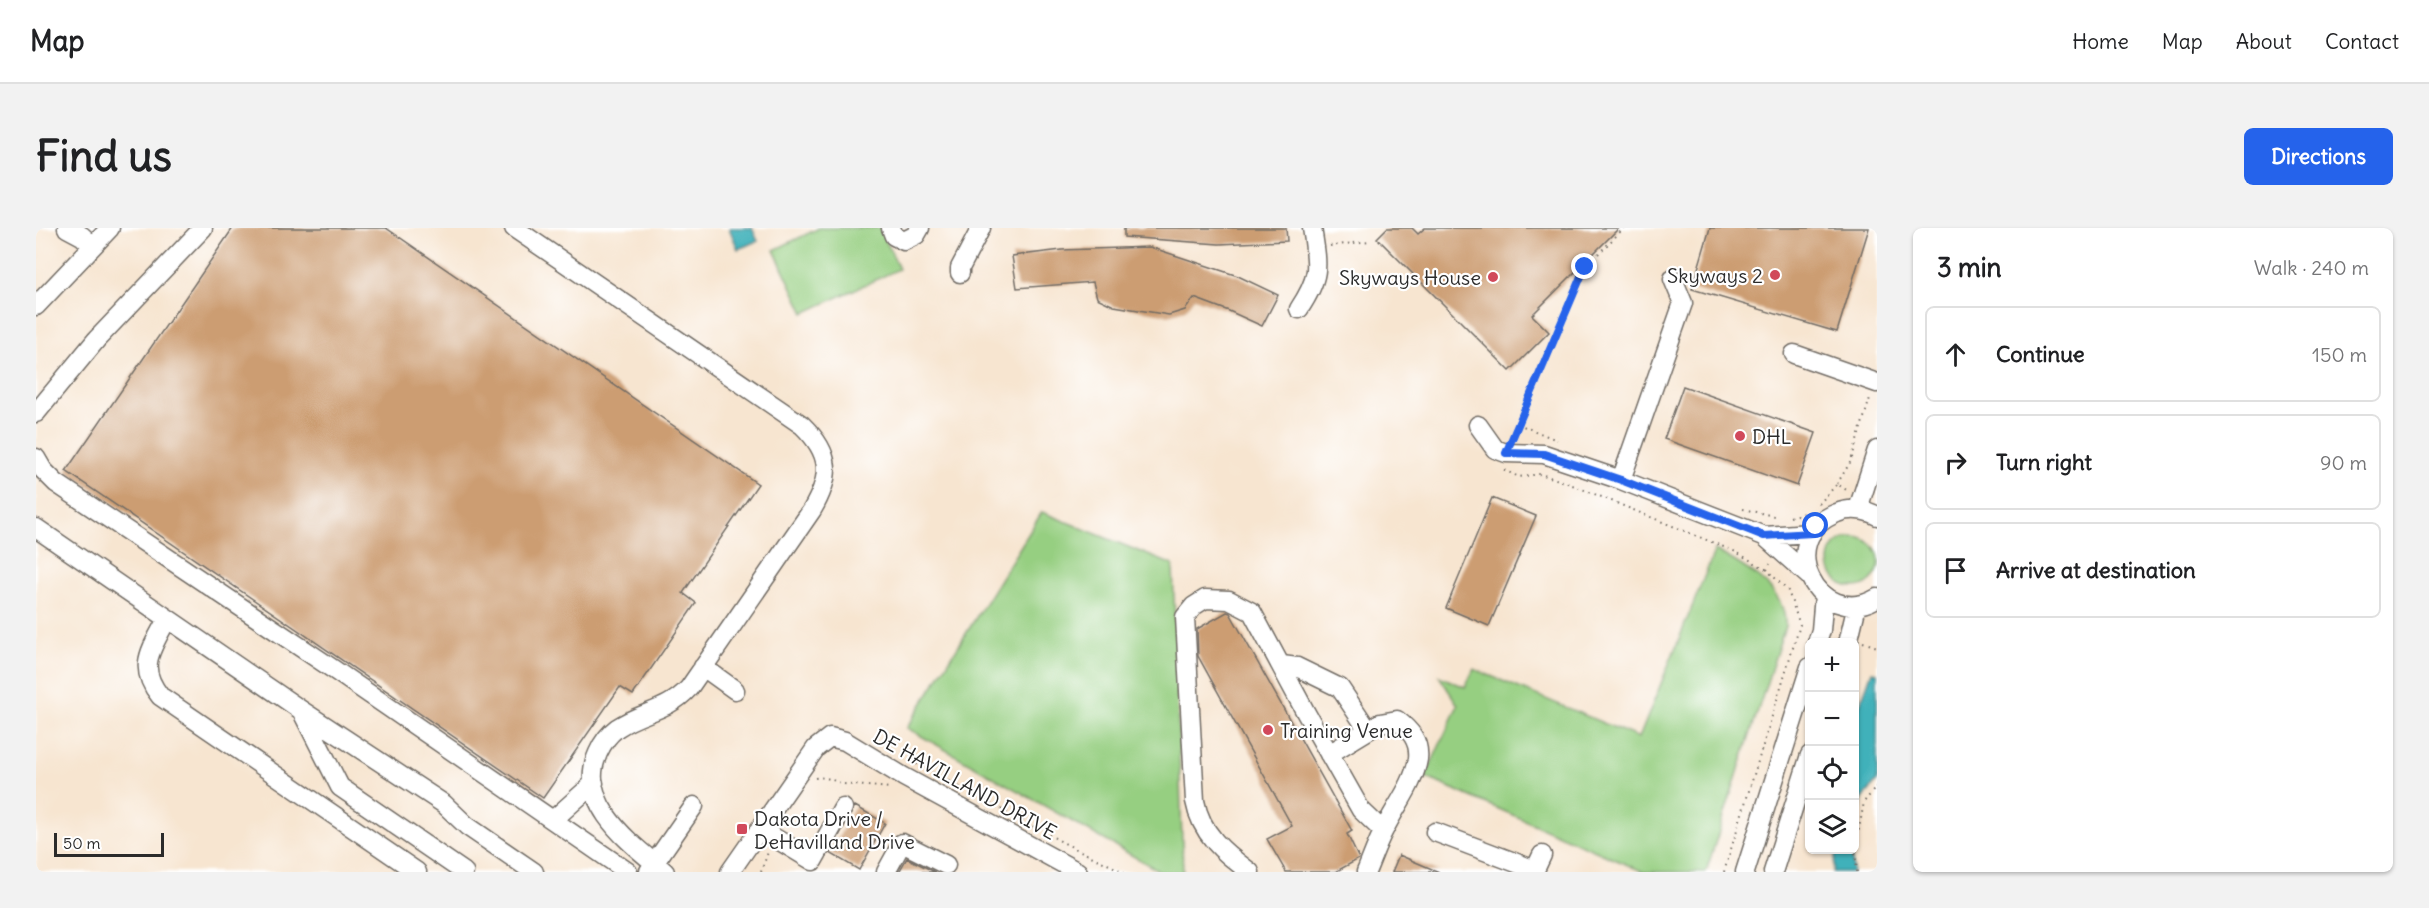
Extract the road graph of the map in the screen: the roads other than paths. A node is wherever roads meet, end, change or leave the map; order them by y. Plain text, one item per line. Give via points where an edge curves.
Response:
1 (67, 228) edge
2 (110, 228) edge
3 (203, 228) edge
4 (514, 228) edge
5 (891, 228) edge
6 (920, 228) edge
7 (981, 228) edge
8 (1312, 228) edge
9 (93, 246) junction
10 (960, 273) dead end
11 (1673, 279) dead end
12 (36, 306) edge
13 (1299, 309) dead end
14 (1794, 354) dead end
15 (1876, 382) edge
16 (36, 413) edge
17 (1478, 425) dead end
18 (1877, 450) edge
19 (36, 458) edge
20 (1621, 480) junction
21 (1858, 510) junction
22 (1877, 516) edge
23 (36, 528) edge
24 (1812, 533) junction
25 (1764, 536) junction
26 (1809, 576) junction
27 (1824, 595) junction
28 (1877, 598) edge
29 (1857, 604) junction
30 (167, 619) junction
31 (1818, 638) edge
32 (1849, 638) edge
33 (1282, 665) junction
34 (703, 667) junction
35 (1805, 680) edge
36 (735, 690) dead end
37 (301, 710) junction
38 (1368, 730) junction
39 (1329, 754) junction
40 (1805, 768) edge
41 (594, 783) junction
42 (694, 806) dead end
43 (843, 808) dead end
44 (553, 820) junction
45 (1383, 831) junction
46 (1435, 832) dead end
47 (766, 834) junction
48 (946, 865) dead end
49 (1537, 866) edge
50 (656, 869) edge
51 (414, 871) edge
52 (464, 872) edge
53 (534, 872) edge
54 (627, 872) edge
55 (730, 872) edge
56 (886, 872) edge
57 (1078, 872) edge
58 (1250, 872) edge
59 (1366, 872) edge
60 (1745, 872) edge
61 (1773, 872) edge

1 - 9 street
2 - 9 street
3 - 16 street via 97,339
4 - 34 street via 802,425 820,447 825,460 823,491
5 - 6 street via 894,236 904,241
7 - 10 street
8 - 13 street via 1318,274
9 - 12 street
11 - 20 street via 1683,303
14 - 15 street
17 - 20 street via 1495,449 1544,454
18 - 21 street
19 - 44 street via 56,483
20 - 25 street
21 - 22 street
21 - 24 street via 1842,510 1828,516
23 - 30 street
24 - 25 street
24 - 26 street via 1805,552
25 - 26 street
26 - 27 street
27 - 29 street via 1845,604
27 - 31 street
28 - 29 street
29 - 32 street
30 - 37 street
30 - 51 street via 147,663 149,682 160,696
33 - 38 street via 1297,667 1340,688
33 - 39 street
33 - 58 street via 1252,612 1229,600 1205,599 1185,617 1198,818 1226,854
34 - 36 street
34 - 41 street via 679,699 616,728 595,760
35 - 60 street
37 - 52 street via 340,787
37 - 53 street via 444,804 467,826
38 - 39 street
38 - 45 street via 1397,720 1411,731 1416,744 1418,758 1412,777
39 - 45 street via 1361,810
40 - 61 street
41 - 44 street
41 - 50 street via 601,808 611,823
42 - 50 street
43 - 47 street via 813,861
44 - 54 street
45 - 59 street
46 - 49 street
47 - 55 street
47 - 57 street, DE HAVILLAND DRIVE via 816,748 830,737 845,741
48 - 56 street via 902,843

